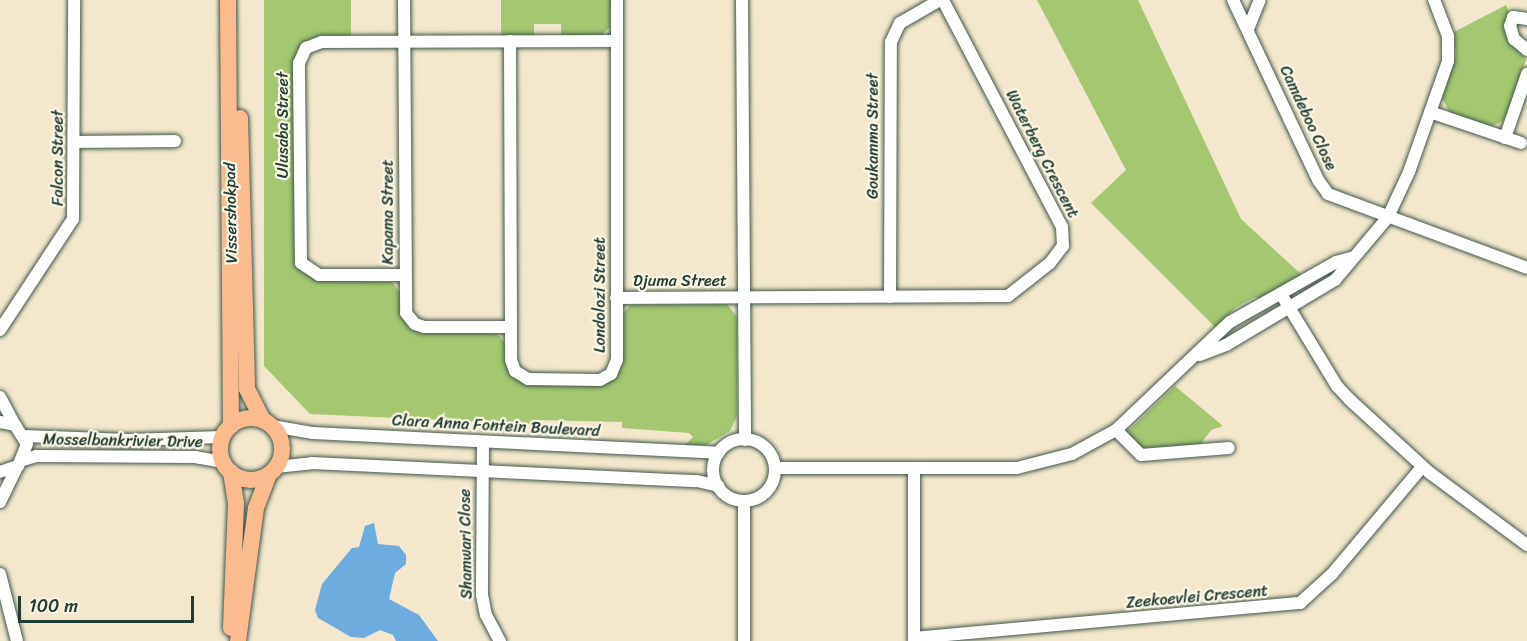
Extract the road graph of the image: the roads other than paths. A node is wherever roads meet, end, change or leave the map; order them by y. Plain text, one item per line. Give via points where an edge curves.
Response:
1 (74, 0) edge
2 (228, 0) edge
3 (235, 0) edge
4 (404, 0) edge
5 (617, 0) edge
6 (742, 0) edge
7 (942, 0) edge
8 (1233, 0) edge
9 (1260, 0) edge
10 (1434, 0) edge
11 (1527, 19) edge
12 (1248, 29) junction
13 (510, 41) junction
14 (617, 41) junction
15 (404, 42) junction
16 (1527, 50) edge
17 (1527, 74) edge
18 (1430, 112) junction
19 (1505, 138) junction
20 (175, 141) dead end
21 (75, 142) junction
22 (1521, 143) dead end
23 (1388, 217) junction
24 (1351, 258) junction
25 (1527, 268) edge
26 (405, 275) junction
27 (1281, 294) junction
28 (890, 297) junction
29 (616, 298) junction
30 (743, 298) junction
31 (1290, 309) junction
32 (511, 327) junction
33 (0, 330) edge
34 (1200, 355) junction
35 (0, 397) edge
36 (0, 422) edge
37 (268, 423) junction
38 (15, 425) junction
39 (1116, 430) junction
40 (227, 431) junction
41 (24, 436) junction
42 (745, 440) junction
43 (483, 442) junction
44 (1229, 448) dead end
45 (719, 453) junction
46 (20, 463) junction
47 (1422, 466) junction
48 (227, 467) junction
49 (775, 468) junction
50 (914, 469) junction
51 (273, 471) junction
52 (482, 471) junction
53 (0, 472) edge
54 (718, 486) junction
55 (744, 501) junction
56 (0, 502) edge
57 (1527, 545) edge
58 (0, 574) edge
59 (914, 639) edge
60 (17, 641) edge
61 (231, 641) edge
62 (238, 641) edge
63 (500, 641) edge
64 (744, 641) edge

1 - 21 street, Falcon Street
2 - 40 main road, Vissershokpad
3 - 37 main road, Vissershokpad via 247,389
4 - 15 street, Kapama Street
5 - 14 street, Londolozi Street
6 - 30 street
7 - 28 street, Goukamma Street via 900,23 891,42
7 - 28 street, Waterberg Crescent via 1056,214 1063,246 1050,263 1008,296
8 - 12 street, Camdeboo Close
9 - 12 street
10 - 18 street via 1446,29 1449,53
11 - 16 street via 1513,17 1509,26 1514,39
12 - 23 street, Camdeboo Close via 1318,180 1336,199
13 - 14 street, Ulusaba Street
13 - 15 street, Ulusaba Street
13 - 32 street, Londolozi Street
14 - 29 street, Londolozi Street
15 - 26 street, Kapama Street
15 - 26 street, Ulusaba Street via 322,42 302,52 299,254 304,267 315,274
17 - 19 street
18 - 19 street
18 - 23 street
19 - 22 street
20 - 21 street
21 - 33 street, Falcon Street via 74,211 70,227
23 - 24 street
23 - 25 street, Camdeboo Close
24 - 27 street via 1336,262
24 - 31 street via 1335,280
26 - 32 street, Kapama Street via 405,309 415,324
27 - 31 street
27 - 34 street via 1230,322
28 - 30 street, Waterberg Crescent
29 - 30 street, Djuma Street
29 - 32 street, Londolozi Street via 616,365 604,379 523,377 511,360
30 - 42 street
31 - 34 street
31 - 47 street via 1337,386
34 - 39 street
35 - 38 street
36 - 38 street
37 - 40 main road via 250,418
37 - 43 street, Clara Anna Fontein Boulevard via 298,432
37 - 51 main road via 282,449
38 - 41 street
39 - 44 street via 1140,455
39 - 50 street via 1047,463 1017,468
40 - 41 street, Mosselbankrivier Drive via 160,440
40 - 48 main road
41 - 46 street
42 - 45 street via 730,443
42 - 49 street via 766,448
43 - 45 street, Clara Anna Fontein Boulevard
43 - 52 street, Shamwari Close
45 - 54 street via 714,469
46 - 48 street, Mosselbankrivier Drive via 36,456 195,457
46 - 53 street, Mosselbankrivier Drive
46 - 56 street
47 - 57 street
47 - 59 street, Zeekoevlei Crescent via 1332,574 1300,603
48 - 51 main road via 249,480
48 - 61 main road via 236,503
49 - 50 street
49 - 55 street via 773,483 764,494
50 - 59 street, Zeekoevlei Crescent
51 - 52 street via 312,463
51 - 62 main road via 256,508
52 - 54 street
52 - 63 street, Shamwari Close via 483,605
54 - 55 street via 729,497
55 - 64 street
58 - 60 street

